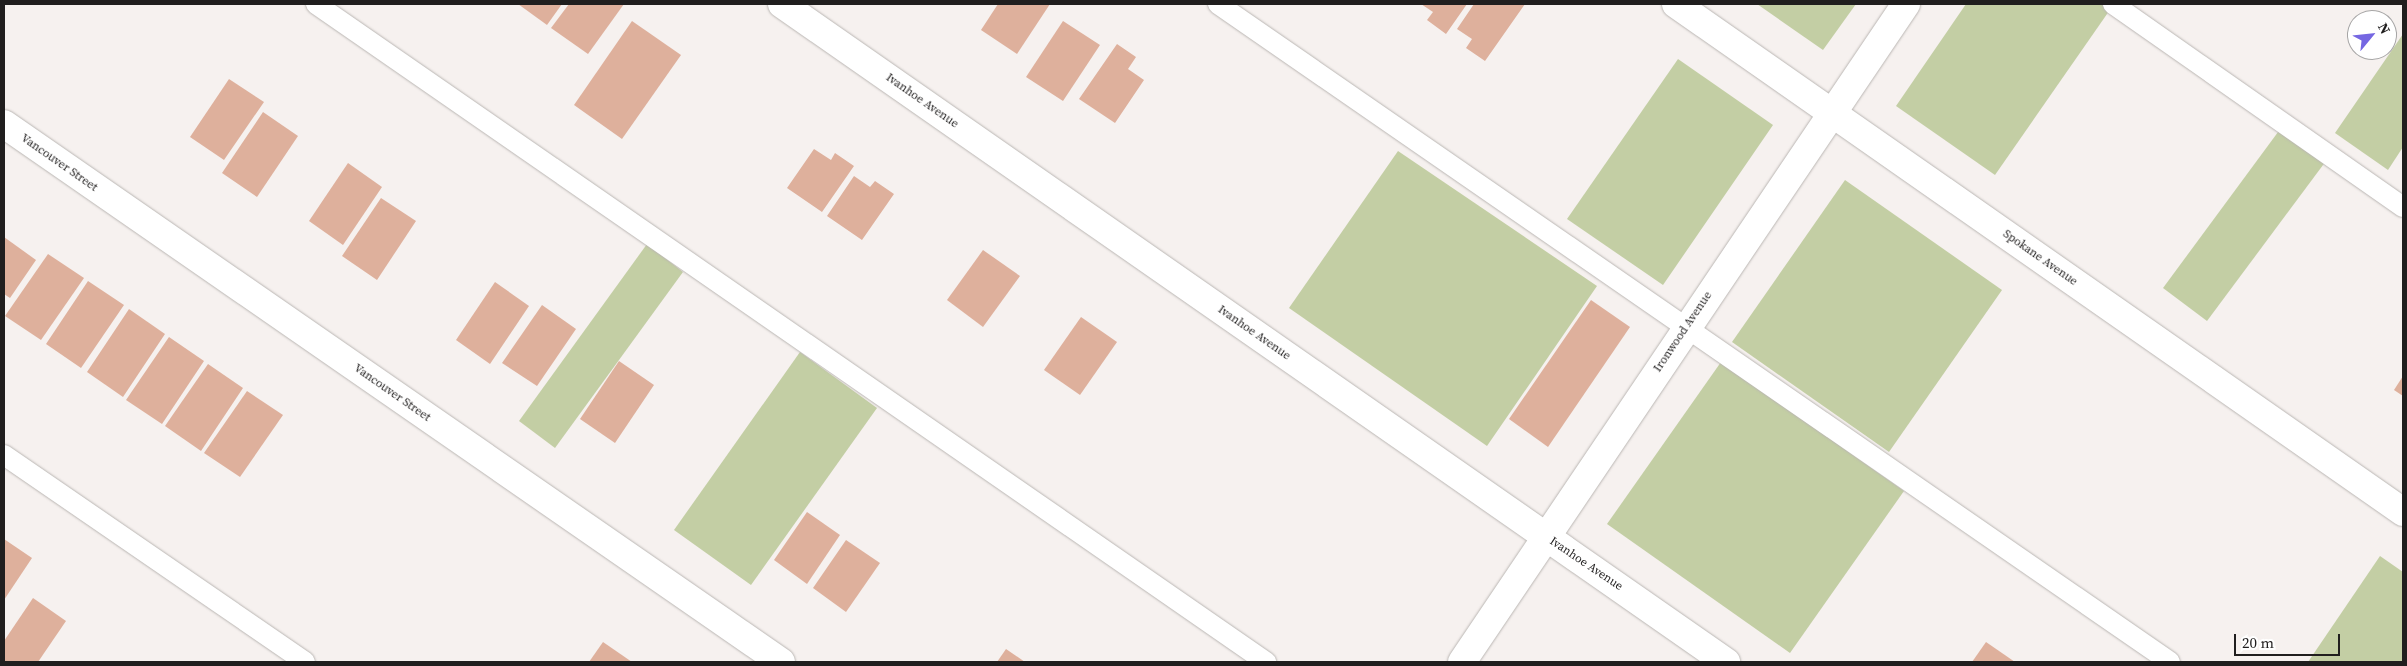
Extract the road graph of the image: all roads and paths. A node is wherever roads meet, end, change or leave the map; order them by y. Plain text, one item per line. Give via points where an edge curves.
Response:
1 (316, 4) edge
2 (782, 4) edge
3 (1218, 4) edge
4 (1676, 4) edge
5 (1906, 4) edge
6 (2113, 4) edge
7 (1831, 113) junction
8 (4, 124) edge
9 (2403, 206) edge
10 (1686, 329) junction
11 (4, 455) edge
12 (2403, 512) edge
13 (1546, 536) junction
14 (305, 662) edge
15 (781, 662) edge
16 (1266, 662) edge
17 (1462, 662) edge
18 (1726, 662) edge
19 (2170, 662) edge

1 - 16 lane
2 - 13 street, Ivanhoe Avenue
3 - 10 lane
4 - 7 street, Spokane Avenue
5 - 7 street, Ironwood Avenue
6 - 9 lane
7 - 10 street, Ironwood Avenue
7 - 12 street, Spokane Avenue
8 - 15 street, Vancouver Street
10 - 13 street, Ironwood Avenue
10 - 19 lane
11 - 14 lane
13 - 17 street, Ironwood Avenue
13 - 18 street, Ivanhoe Avenue

